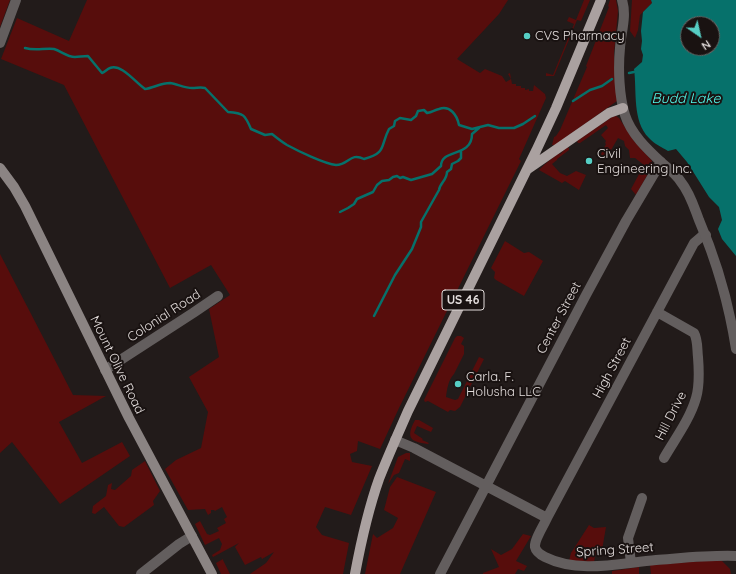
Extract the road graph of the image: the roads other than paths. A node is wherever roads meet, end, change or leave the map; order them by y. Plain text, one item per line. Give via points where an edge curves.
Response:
1 (16, 0) edge
2 (600, 0) edge
3 (622, 0) edge
4 (0, 43) edge
5 (623, 108) junction
6 (661, 162) junction
7 (0, 168) edge
8 (528, 169) junction
9 (706, 235) junction
10 (218, 296) dead end
11 (657, 312) junction
12 (736, 349) edge
13 (105, 370) junction
14 (395, 440) junction
15 (664, 458) dead end
16 (486, 486) junction
17 (642, 498) dead end
18 (547, 518) junction
19 (192, 536) junction
20 (736, 556) edge
21 (631, 563) junction
22 (141, 574) edge
23 (212, 574) edge
24 (355, 574) edge
25 (440, 574) edge

1 - 4 street
2 - 8 main road, US 46
3 - 5 street via 624,17 620,66
5 - 6 street via 638,138
5 - 8 main road via 609,113
6 - 9 street via 683,184
6 - 16 street, Center Street via 626,221
7 - 13 main road, Mount Olive Road via 25,206
8 - 14 main road, US 46
9 - 11 street, High Street via 694,243
9 - 12 street via 727,300
10 - 13 street, Colonial Road
11 - 15 street, Hill Drive via 694,333 698,364 695,402
11 - 18 street, High Street
13 - 19 main road, Mount Olive Road
14 - 16 street
14 - 24 main road, US 46 via 373,498
16 - 18 street
16 - 25 street, Center Street
17 - 21 street via 628,538
18 - 21 street, Spring Street via 535,545 538,552 549,559 581,568
19 - 22 street
19 - 23 main road, Mount Olive Road
20 - 21 street, Spring Street

